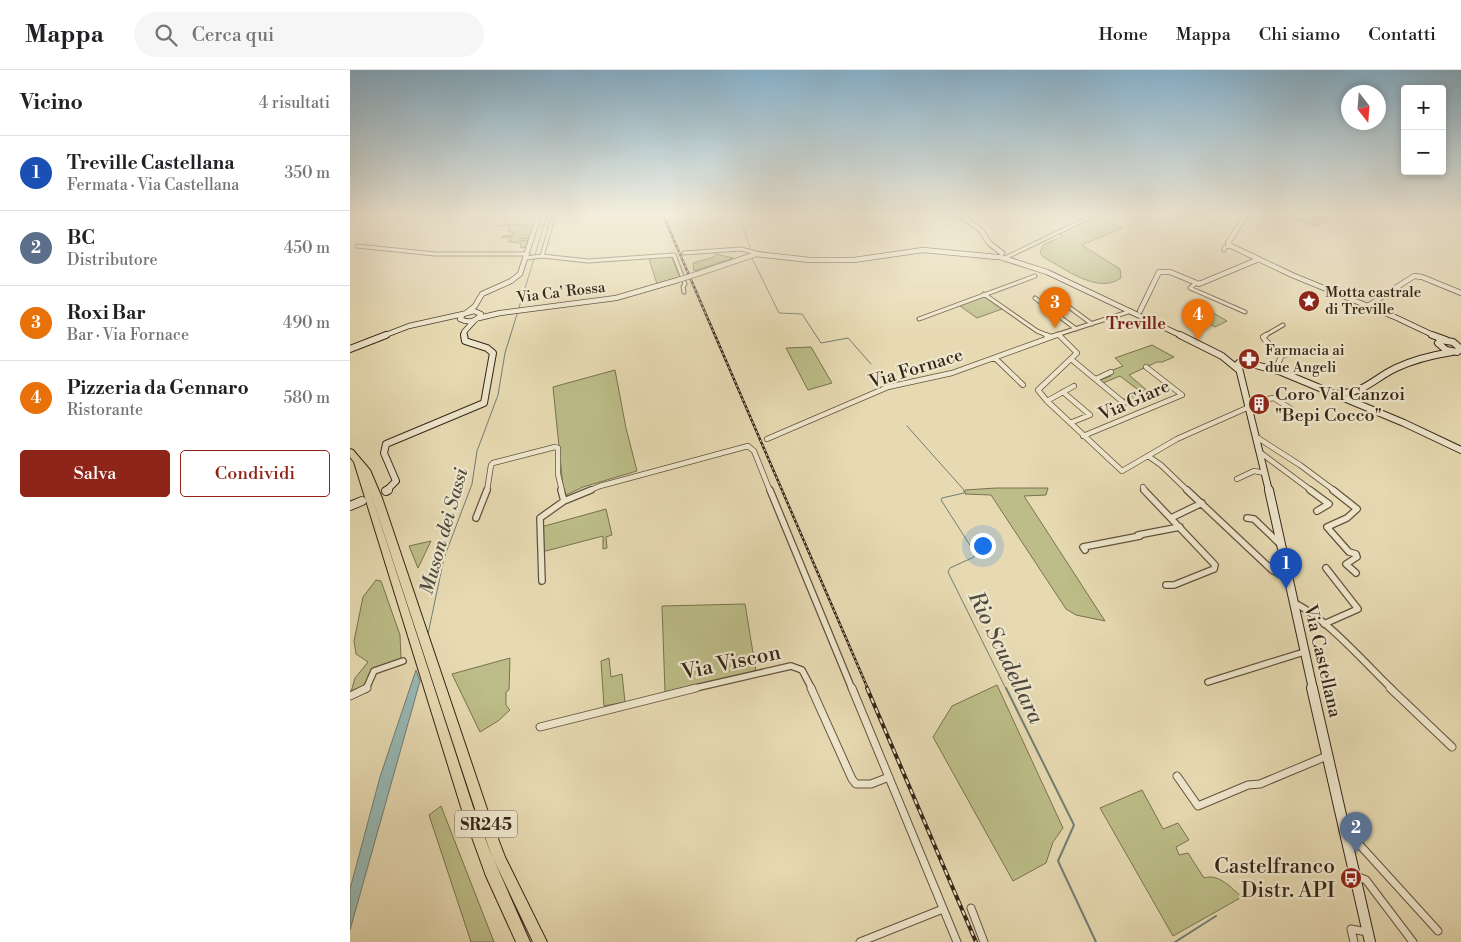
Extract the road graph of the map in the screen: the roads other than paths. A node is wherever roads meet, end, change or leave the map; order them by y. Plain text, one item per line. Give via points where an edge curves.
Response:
1 (470, 256) edge
2 (541, 256) joint
3 (653, 256) edge
4 (675, 256) edge
5 (744, 256) edge
6 (777, 256) edge
7 (882, 256) edge
8 (1002, 256) edge
9 (1254, 256) edge
10 (527, 257) junction
11 (1259, 258) junction
12 (1036, 276) dead end
13 (1195, 284) junction
14 (684, 292) dead end
15 (1461, 293) edge
16 (984, 294) junction
17 (1035, 298) dead end
18 (475, 306) junction
19 (1368, 306) junction
20 (1052, 307) dead end
21 (1134, 310) junction
22 (1245, 312) dead end
23 (465, 314) junction
24 (478, 316) junction
25 (448, 319) junction
26 (919, 319) dead end
27 (461, 321) junction
28 (1092, 324) junction
29 (1283, 325) dead end
30 (466, 329) junction
31 (1076, 329) junction
32 (1037, 331) junction
33 (1058, 334) junction
34 (1429, 335) junction
35 (1051, 337) junction
36 (1044, 339) junction
37 (1446, 340) junction
38 (1454, 342) junction
39 (1461, 343) edge
40 (1440, 345) junction
41 (1320, 348) dead end
42 (1461, 348) edge
43 (352, 349) edge
44 (1452, 352) junction
45 (1437, 354) junction
46 (1282, 355) junction
47 (995, 358) junction
48 (1071, 359) junction
49 (1236, 363) junction
50 (1146, 367) dead end
51 (1277, 371) junction
52 (1111, 372) dead end
53 (1096, 379) junction
54 (1023, 385) dead end
55 (1074, 386) dead end
56 (1063, 392) junction
57 (1331, 392) junction
58 (1353, 396) junction
59 (1047, 401) junction
60 (1124, 403) dead end
61 (1248, 404) junction
62 (1363, 404) junction
63 (1291, 409) dead end
64 (1070, 424) junction
65 (1083, 436) junction
66 (1258, 438) junction
67 (767, 439) dead end
68 (1461, 450) edge
69 (351, 453) edge
70 (1262, 453) junction
71 (1148, 456) junction
72 (1265, 473) junction
73 (1237, 479) dead end
74 (1143, 487) dead end
75 (386, 491) dead end
76 (362, 501) dead end
77 (564, 501) junction
78 (1202, 503) junction
79 (350, 506) edge
80 (1317, 511) dead end
81 (476, 518) dead end
82 (1170, 518) junction
83 (1246, 518) dead end
84 (1180, 527) junction
85 (1280, 544) junction
86 (1085, 550) dead end
87 (1267, 565) junction
88 (1286, 567) junction
89 (1326, 568) dead end
90 (1356, 573) dead end
91 (1288, 579) junction
92 (542, 581) dead end
93 (1166, 585) dead end
94 (1293, 603) junction
95 (1324, 624) junction
96 (1304, 652) junction
97 (403, 661) dead end
98 (1208, 682) dead end
99 (350, 696) edge
100 (540, 727) dead end
101 (1452, 746) dead end
102 (1328, 756) junction
103 (1177, 776) dead end
104 (890, 777) junction
105 (1345, 838) junction
106 (1354, 875) junction
107 (971, 908) dead end
108 (943, 909) junction
109 (1438, 931) dead end
110 (1368, 932) junction
111 (523, 942) edge
112 (540, 942) edge
113 (860, 942) edge
114 (957, 942) edge
115 (984, 942) edge
116 (1354, 942) edge
117 (1370, 942) edge
118 (1413, 942) edge

1 - 10 street, Via Ca' Rossa
2 - 3 street, Via Ca' Rossa via 588,261
2 - 10 street, Via Ca' Rossa
4 - 14 street, Via Ca' Rossa
5 - 24 street, Via Ca' Rossa, bridge via 700,273 616,298
6 - 7 street, Via Ca' Rossa via 819,260
8 - 21 street, Via Ca' Rossa
9 - 11 street
10 - 18 street, Via Ca' Rossa via 518,276 482,294
11 - 13 street
11 - 19 street
12 - 16 street
13 - 21 street via 1169,271 1159,272 1143,302
13 - 22 street via 1190,288
15 - 19 street via 1414,276
16 - 26 street
16 - 32 street
17 - 31 street
18 - 23 street, Via Ca' Rossa
18 - 24 street
19 - 34 street
20 - 28 street via 1065,304
21 - 28 street, Via Fornace
21 - 49 street, Via Ca' Rossa
23 - 24 street
23 - 25 street, Via Ca' Rossa
23 - 27 street
24 - 27 street, Via Ca' Rossa
24 - 30 street
25 - 27 street, Via Ca' Rossa
25 - 43 street, Via Ca' Rossa via 411,326
27 - 30 street
28 - 31 street, Via Fornace
29 - 46 street via 1263,337
30 - 75 street via 465,341 487,348 494,354 484,403 386,444 384,453 396,482
31 - 33 street, Via Fornace
32 - 35 street
32 - 36 street
33 - 35 street, Via Fornace
33 - 48 street via 1076,351 1076,356
34 - 37 street
34 - 40 street
35 - 36 street, Via Fornace
36 - 47 street, Via Fornace
37 - 38 street
37 - 40 street
38 - 39 street
38 - 42 street
40 - 44 street
40 - 45 street via 1441,352
41 - 46 street
42 - 44 street
44 - 45 street
45 - 58 street via 1394,368
46 - 51 street
47 - 54 street
47 - 67 street, Via Fornace via 952,373 889,387
48 - 53 street
48 - 59 street via 1038,389
49 - 51 street
49 - 61 street, Via Castellana
50 - 65 street, Via Giare via 1182,395
51 - 57 street
51 - 58 street
52 - 53 street
53 - 60 street
55 - 56 street
56 - 59 street
56 - 64 street via 1090,415
57 - 58 street
57 - 62 street
58 - 62 street
59 - 64 street
61 - 63 street via 1274,398
61 - 66 street, Via Castellana
61 - 71 street
62 - 68 street
64 - 65 street
65 - 71 street via 1122,471
66 - 70 street, Via Castellana
66 - 90 street via 1356,507 1353,515 1326,529 1349,552 1356,554 1346,564
69 - 111 highway, SR245 via 362,476 478,840
69 - 112 highway, SR245 via 367,472 378,498 500,860
70 - 72 street, Via Castellana
70 - 80 street via 1329,504
71 - 78 street
72 - 73 street via 1254,471
72 - 85 street, Via Castellana
74 - 82 street
76 - 79 street
77 - 81 street via 558,474 558,448 555,447 492,465 487,492
77 - 92 street via 540,518
77 - 104 street via 630,477 732,448 748,446 754,450
78 - 82 street
78 - 87 street
82 - 84 street
83 - 85 street via 1254,520
84 - 86 street via 1083,547
84 - 93 street via 1215,568 1174,585
85 - 88 street, Via Castellana
87 - 88 street via 1279,570
87 - 91 street via 1274,573
88 - 91 street, Via Castellana
89 - 95 street via 1358,609
91 - 94 street, Via Castellana
94 - 95 street via 1305,608
94 - 96 street, Via Castellana
95 - 101 street
96 - 98 street
96 - 102 street, Via Castellana
97 - 99 street via 374,671 366,689
100 - 104 street, Via Viscon via 791,666 802,670 806,676 856,784 871,784
102 - 103 street via 1198,806
102 - 105 street, Via Castellana
104 - 108 street
105 - 106 street, Via Castellana
105 - 109 street via 1358,843
106 - 110 street, Via Castellana
106 - 118 street via 1366,880
107 - 115 street
108 - 113 street
108 - 114 street
110 - 116 street via 1351,929
110 - 117 street, Via Castellana

